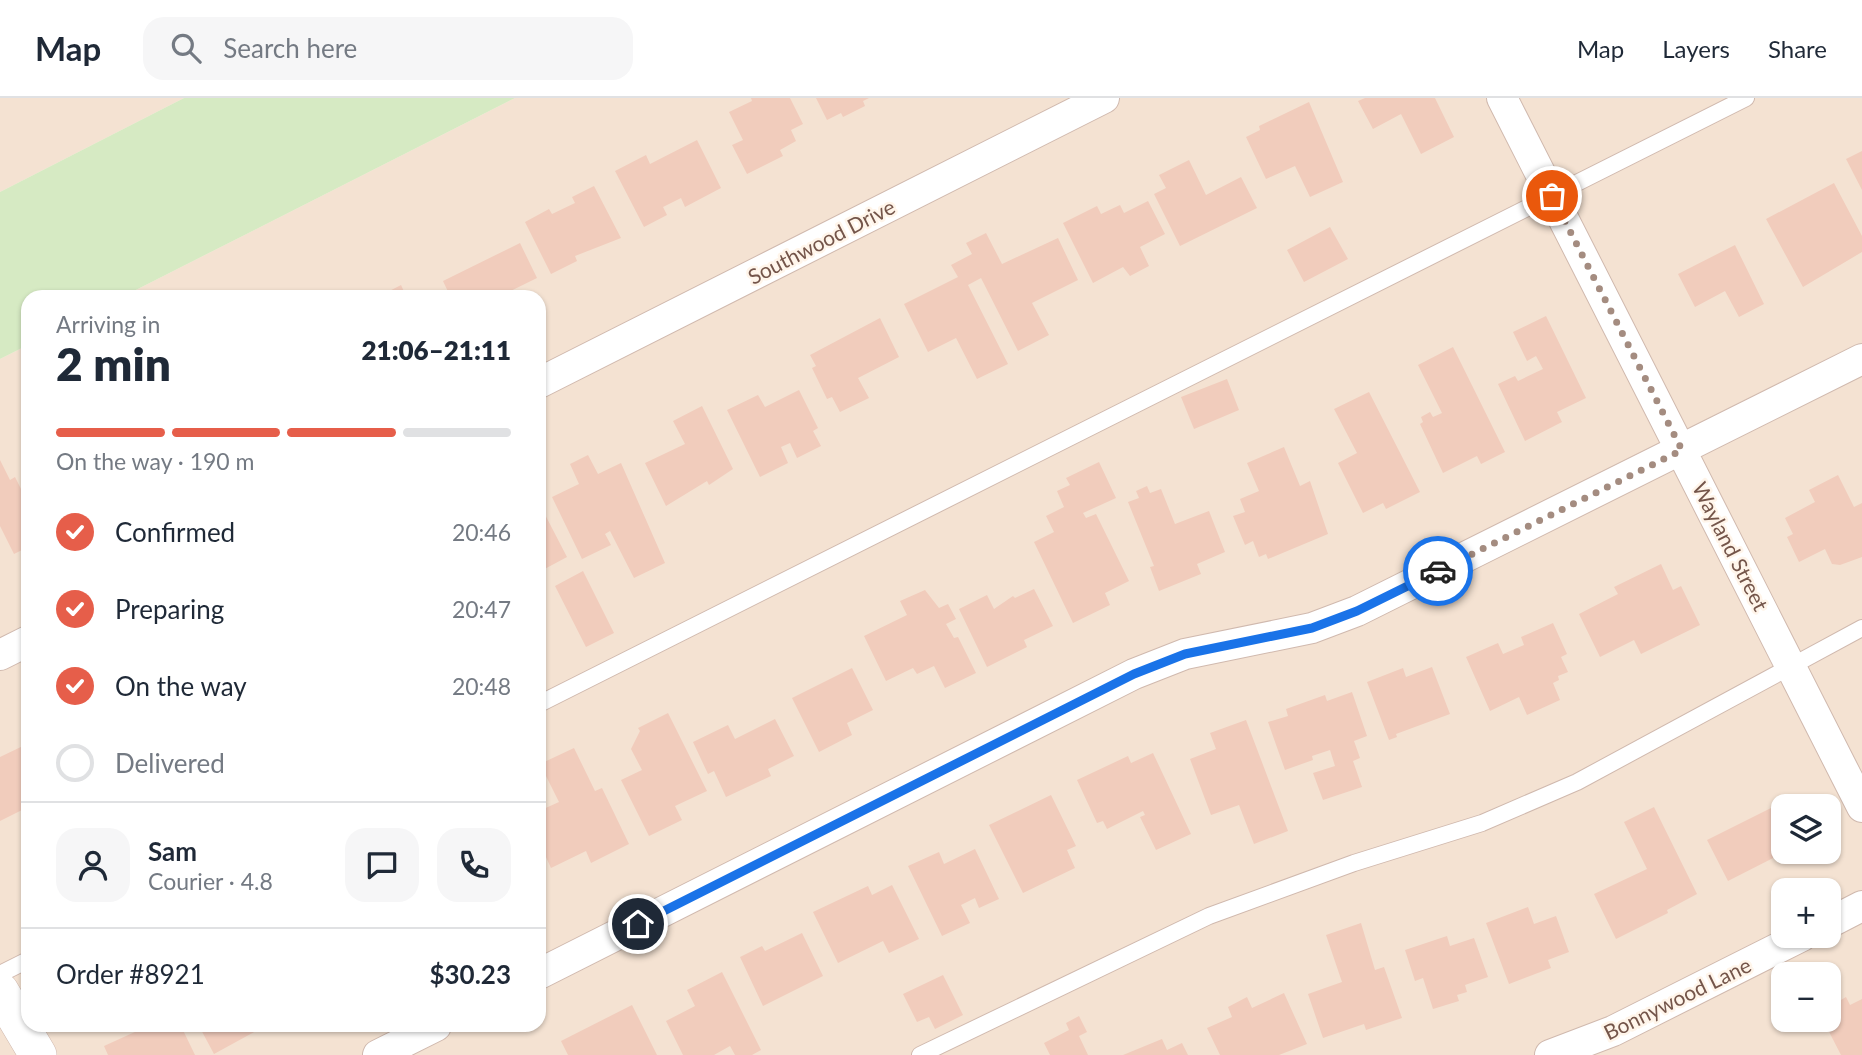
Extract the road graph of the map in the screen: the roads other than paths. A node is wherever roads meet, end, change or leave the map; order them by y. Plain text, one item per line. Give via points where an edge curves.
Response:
1 (1104, 98) edge
2 (1502, 98) edge
3 (1746, 98) edge
4 (1552, 196) junction
5 (1862, 359) edge
6 (546, 379) edge
7 (1682, 450) junction
8 (1862, 628) edge
9 (21, 644) edge
10 (0, 655) edge
11 (1791, 664) junction
12 (546, 700) edge
13 (1862, 807) edge
14 (1862, 906) edge
15 (1841, 917) edge
16 (1777, 948) edge
17 (21, 964) edge
18 (546, 970) edge
19 (0, 974) edge
20 (0, 992) edge
21 (21, 1027) edge
22 (24, 1032) edge
23 (424, 1032) edge
24 (38, 1055) edge
25 (378, 1055) edge
26 (920, 1055) edge
27 (1550, 1055) edge

1 - 6 street, Southwood Drive
2 - 4 street, Wayland Street
3 - 4 lane
4 - 7 street, Wayland Street
4 - 12 lane
5 - 7 street
7 - 11 street, Wayland Street
7 - 18 street via 1357,611 1312,628 1185,654 1134,674
8 - 11 lane
9 - 10 street
11 - 13 street, Wayland Street
11 - 26 lane via 1577,782 1482,823 1209,916
14 - 15 street
16 - 27 street, Bonnywood Lane via 1613,1031
17 - 19 lane
20 - 21 street
22 - 24 street
23 - 25 street

